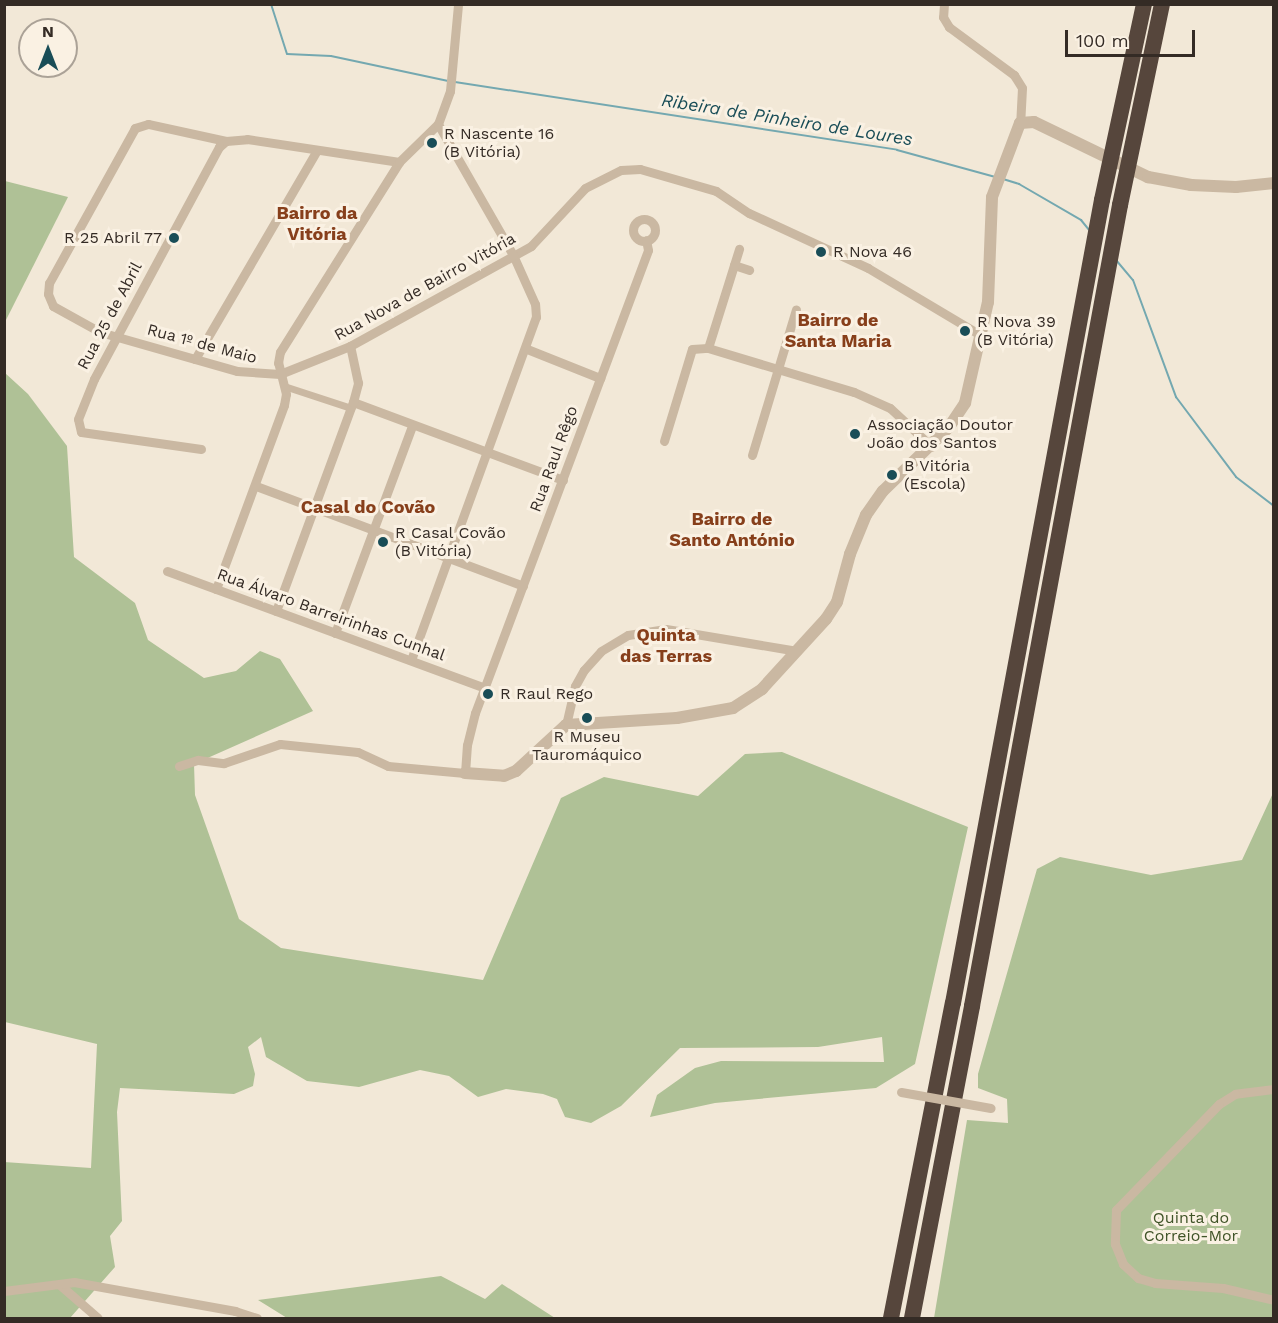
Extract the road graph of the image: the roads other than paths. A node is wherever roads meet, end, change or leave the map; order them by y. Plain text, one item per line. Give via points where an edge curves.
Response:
1 (458, 4) edge
2 (944, 4) edge
3 (1144, 4) edge
4 (1162, 4) edge
5 (1020, 123) junction
6 (438, 124) junction
7 (226, 141) junction
8 (317, 150) junction
9 (399, 162) junction
10 (1274, 183) edge
11 (646, 240) dead end
12 (739, 249) dead end
13 (513, 255) junction
14 (734, 265) junction
15 (749, 270) dead end
16 (796, 309) dead end
17 (116, 336) junction
18 (981, 336) junction
19 (350, 346) junction
20 (708, 348) junction
21 (527, 349) junction
22 (195, 359) junction
23 (778, 370) junction
24 (280, 374) junction
25 (600, 378) junction
26 (284, 386) junction
27 (352, 405) junction
28 (412, 426) junction
29 (664, 441) dead end
30 (932, 447) junction
31 (201, 449) dead end
32 (489, 453) junction
33 (752, 455) dead end
34 (562, 480) junction
35 (256, 486) junction
36 (313, 507) junction
37 (374, 530) junction
38 (448, 558) junction
39 (167, 571) dead end
40 (523, 586) junction
41 (216, 590) junction
42 (276, 611) junction
43 (335, 633) junction
44 (796, 651) junction
45 (411, 660) junction
46 (485, 688) junction
47 (567, 725) junction
48 (179, 766) dead end
49 (465, 773) junction
50 (1274, 1089) edge
51 (937, 1090) junction
52 (900, 1092) dead end
53 (991, 1108) dead end
54 (934, 1212) junction
55 (60, 1285) junction
56 (4, 1291) edge
57 (1274, 1300) edge
58 (98, 1318) edge
59 (257, 1318) edge
60 (882, 1318) edge
61 (891, 1318) edge
62 (912, 1318) edge
63 (918, 1318) edge

1 - 6 street via 450,91
2 - 5 street via 943,17 949,27 1014,75 1022,88
3 - 51 highway, bridge via 1097,224
4 - 54 highway, bridge via 1118,217
5 - 10 street via 1034,122 1148,177 1191,185 1236,187
5 - 18 street via 994,188 988,302
6 - 9 street
6 - 13 street
7 - 8 street via 248,139
7 - 17 street, Rua 25 de Abril via 219,147
7 - 17 street, Rua 1º de Maio via 148,124 130,133 48,289 53,306
8 - 9 street
8 - 22 street
9 - 24 street via 280,352
11 - 25 street, Rua Raul Rêgo via 648,250
12 - 14 street
13 - 18 street, Rua Nova de Bairro Vitória via 531,246 585,188 621,170 640,169 700,184 749,213 868,268
13 - 19 street, Rua Nova de Bairro Vitória
13 - 21 street via 535,304 534,327
14 - 15 street
14 - 20 street
16 - 23 street
17 - 22 street, Rua 1º de Maio
17 - 31 street, Rua 25 de Abril via 80,410 81,432
18 - 30 street via 965,403
19 - 24 street, Rua Nova de Bairro Vitória
19 - 27 street via 358,383
20 - 23 street
20 - 29 street via 692,349
21 - 25 street
21 - 32 street
22 - 24 street, Rua 1º de Maio via 252,374
23 - 30 street via 854,392 890,408
23 - 33 street
24 - 26 street
25 - 34 street, Rua Raul Rêgo
26 - 27 street
26 - 35 street via 284,405
27 - 28 street
27 - 36 street
28 - 32 street
28 - 37 street
30 - 44 street via 883,491 866,515 837,602
32 - 34 street
32 - 38 street
34 - 40 street, Rua Raul Rêgo
35 - 36 street
35 - 41 street
36 - 37 street
36 - 42 street
37 - 38 street
37 - 43 street
38 - 40 street
38 - 45 street
39 - 41 street, Rua Álvaro Barreirinhas Cunhal
40 - 46 street, Rua Raul Rêgo
41 - 42 street, Rua Álvaro Barreirinhas Cunhal
42 - 43 street, Rua Álvaro Barreirinhas Cunhal
43 - 45 street, Rua Álvaro Barreirinhas Cunhal
44 - 47 street via 762,689 733,708 677,718
44 - 47 street via 666,628 628,635 601,651 584,670 575,686
45 - 46 street, Rua Álvaro Barreirinhas Cunhal
46 - 49 street, Rua Raul Rêgo via 467,745
47 - 49 street via 516,771 504,776
48 - 49 street via 198,760 224,764 280,744 358,752 388,766
50 - 57 street via 1235,1094 1219,1104 1116,1210 1115,1244 1123,1264 1138,1278 1223,1288
51 - 60 highway
51 - 61 highway
52 - 53 street, bridge
54 - 62 highway
54 - 63 highway
55 - 56 street
55 - 58 street
55 - 59 street via 74,1282 115,1288

